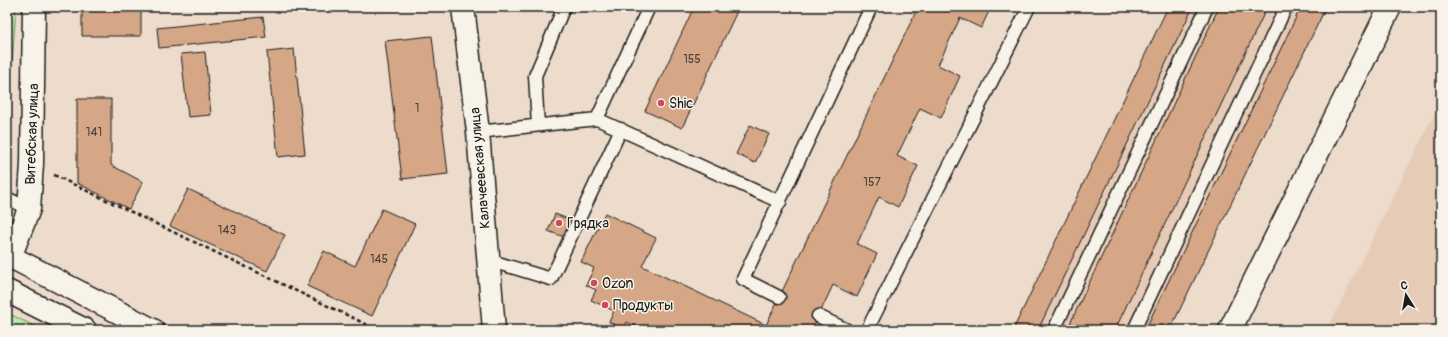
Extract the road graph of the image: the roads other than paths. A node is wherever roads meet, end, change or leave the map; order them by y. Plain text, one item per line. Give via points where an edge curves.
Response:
1 (34, 7) edge
2 (463, 7) edge
3 (564, 7) edge
4 (649, 7) edge
5 (871, 7) edge
6 (1029, 7) edge
7 (1208, 7) edge
8 (1286, 7) edge
9 (1390, 7) edge
10 (597, 119) junction
11 (538, 125) junction
12 (621, 129) junction
13 (478, 132) junction
14 (7, 198) edge
15 (780, 202) junction
16 (29, 209) junction
17 (9, 256) edge
18 (488, 260) junction
19 (7, 291) edge
20 (779, 297) dead end
21 (818, 316) dead end
22 (85, 330) edge
23 (153, 330) edge
24 (494, 330) edge
25 (847, 330) edge
26 (867, 330) edge
27 (1054, 330) edge
28 (1134, 330) edge
29 (1230, 330) edge

1 - 16 street, Витебская улица
2 - 13 street, Калачеевская улица
3 - 11 lane via 536,76
4 - 10 lane
5 - 15 lane
6 - 26 lane
7 - 27 lane
8 - 28 lane
9 - 29 street
10 - 11 lane
10 - 12 lane
11 - 13 lane
12 - 15 lane
12 - 18 lane via 551,279
13 - 18 street, Калачеевская улица
14 - 16 lane
15 - 20 lane via 743,279
16 - 17 street, Витебская улица
17 - 23 street
18 - 24 street, Калачеевская улица
19 - 22 street
21 - 25 lane

